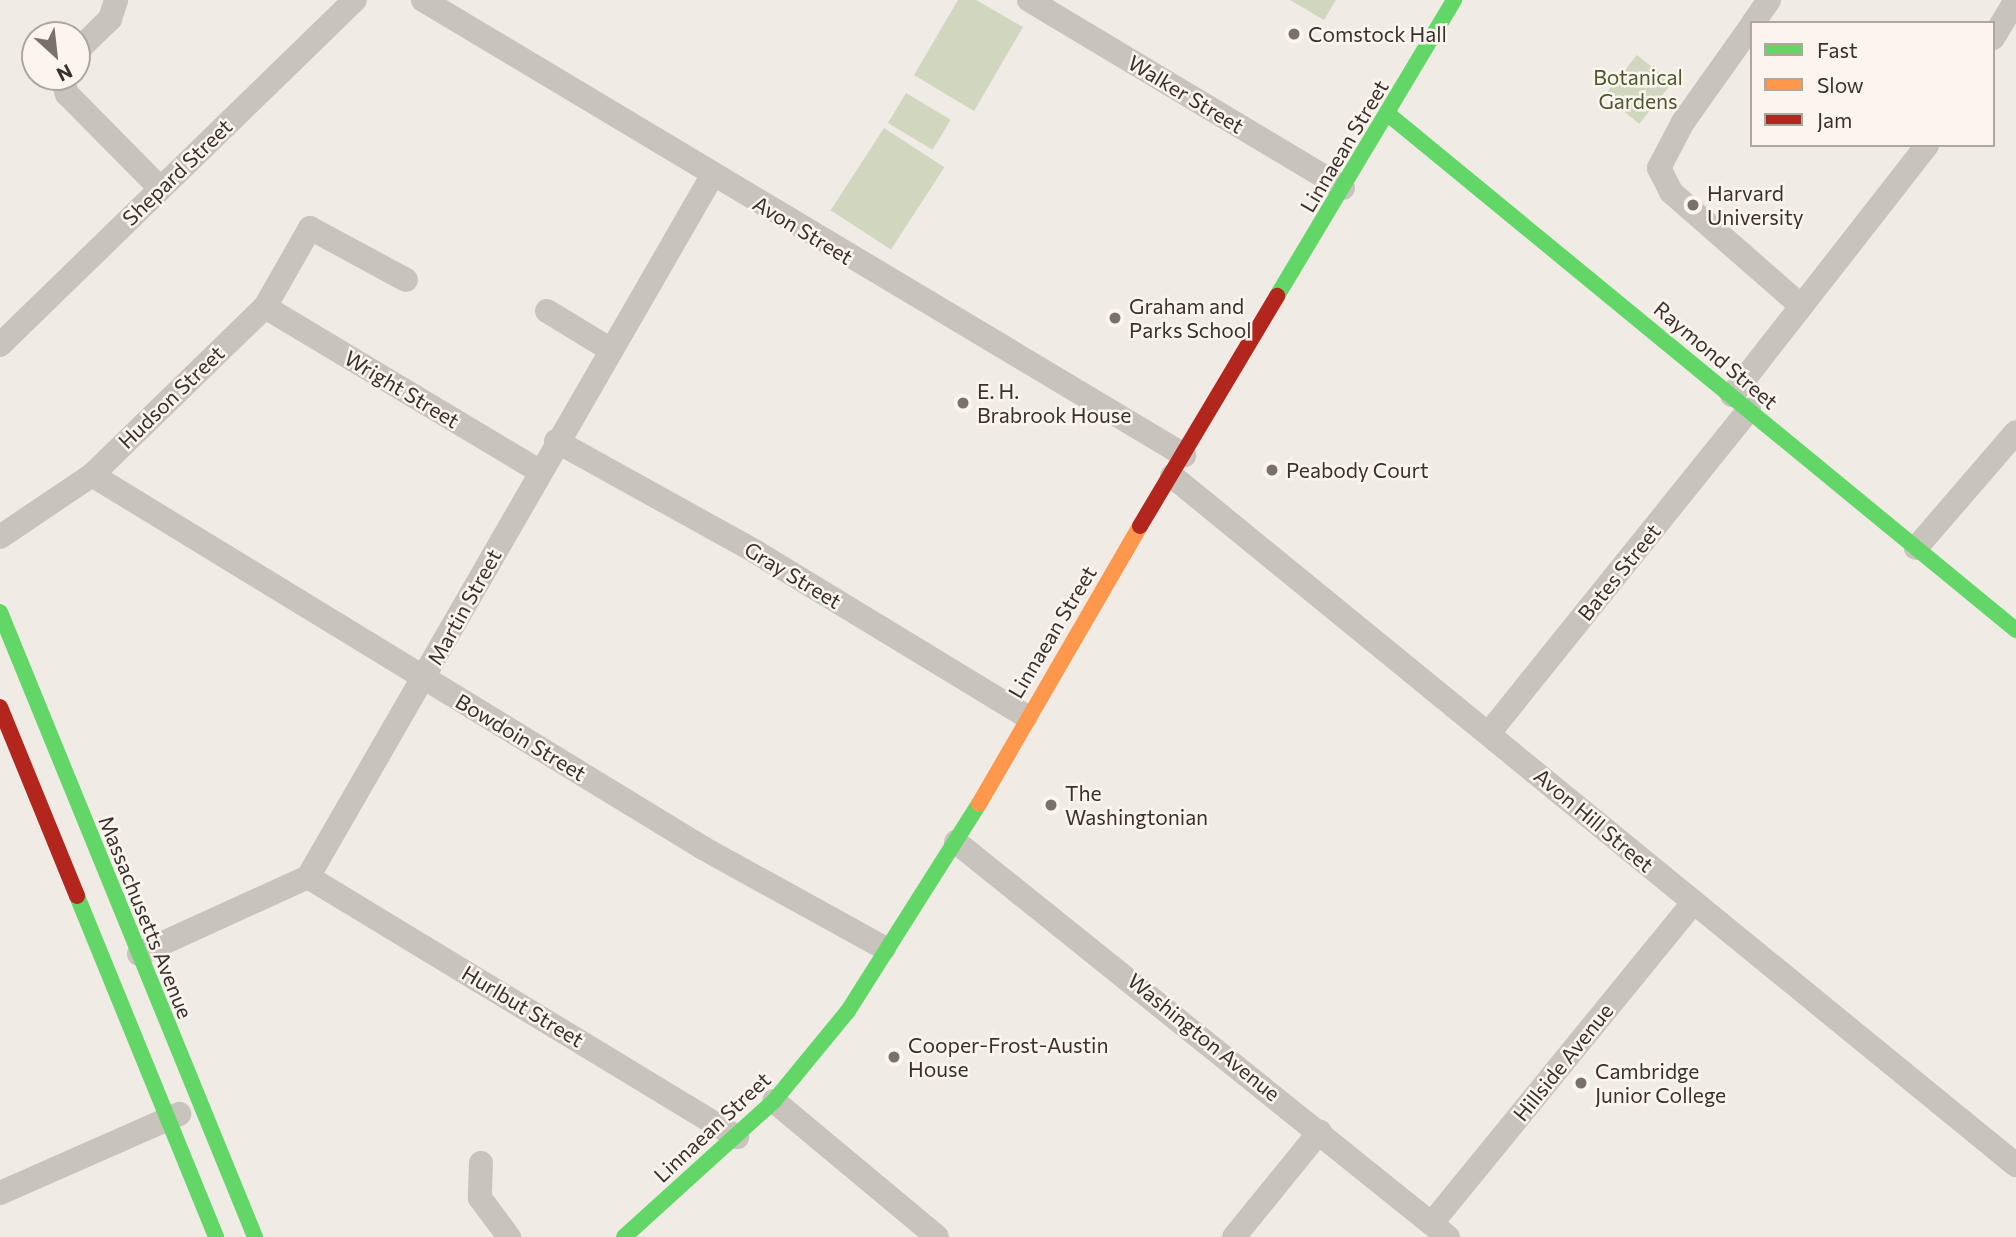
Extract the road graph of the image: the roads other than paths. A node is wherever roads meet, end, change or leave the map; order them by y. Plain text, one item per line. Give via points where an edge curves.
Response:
1 (116, 0) edge
2 (355, 0) edge
3 (423, 0) edge
4 (1029, 0) edge
5 (1454, 0) edge
6 (1769, 0) edge
7 (2016, 0) edge
8 (1755, 21) edge
9 (1750, 28) edge
10 (1995, 35) edge
11 (91, 37) edge
12 (66, 91) edge
13 (1388, 114) junction
14 (1925, 147) edge
15 (712, 176) junction
16 (1343, 187) junction
17 (160, 188) junction
18 (406, 281) dead end
19 (1801, 306) junction
20 (265, 307) junction
21 (547, 311) dead end
22 (0, 345) edge
23 (611, 350) junction
24 (1741, 403) junction
25 (2016, 432) edge
26 (556, 442) junction
27 (1178, 466) junction
28 (538, 471) junction
29 (92, 475) junction
30 (0, 537) edge
31 (1916, 548) junction
32 (0, 612) edge
33 (2016, 630) edge
34 (425, 678) junction
35 (0, 706) edge
36 (1027, 716) junction
37 (1489, 733) junction
38 (956, 842) junction
39 (308, 877) junction
40 (1694, 902) junction
41 (884, 948) junction
42 (139, 954) junction
43 (774, 1101) junction
44 (200, 1105) junction
45 (167, 1119) junction
46 (1320, 1131) junction
47 (737, 1137) junction
48 (481, 1163) dead end
49 (2016, 1165) edge
50 (0, 1193) edge
51 (1440, 1230) edge
52 (216, 1237) edge
53 (255, 1237) edge
54 (509, 1237) edge
55 (624, 1237) edge
56 (937, 1237) edge
57 (1234, 1237) edge

1 - 11 street via 110,19
2 - 17 street, Shepard Street
3 - 15 street, Avon Street
4 - 16 street, Walker Street
5 - 13 street, Linnaean Street
6 - 8 street
7 - 10 street
9 - 19 street via 1683,122 1659,168 1671,192
12 - 17 street
13 - 16 street, Linnaean Street
13 - 24 street, Raymond Street
14 - 19 street, Bates Street
15 - 23 street, Martin Street
15 - 27 street, Avon Street
16 - 27 street, Linnaean Street
17 - 22 street, Shepard Street
18 - 20 street, Hudson Street via 310,228
19 - 24 street, Bates Street
20 - 28 street, Wright Street
20 - 29 street, Hudson Street
21 - 23 street
23 - 26 street, Martin Street
24 - 31 street, Raymond Street
24 - 37 street, Bates Street
25 - 31 street
26 - 28 street, Martin Street
26 - 36 street, Gray Street via 756,552
27 - 36 street, Linnaean Street
27 - 37 street, Avon Hill Street
28 - 34 street, Martin Street
29 - 30 street, Hudson Street
29 - 34 street, Bowdoin Street
31 - 33 street, Raymond Street
32 - 42 street, Massachusetts Avenue
34 - 39 street, Martin Street
34 - 41 street, Bowdoin Street via 703,848
35 - 45 street
36 - 38 street, Linnaean Street
37 - 40 street, Avon Hill Street
38 - 41 street, Linnaean Street
38 - 46 street, Washington Avenue
39 - 42 street
39 - 47 street, Hurlbut Street
40 - 49 street, Avon Hill Street
40 - 51 street, Hillside Avenue
41 - 43 street, Linnaean Street via 848,1011
42 - 44 street, Massachusetts Avenue
43 - 47 street, Linnaean Street
43 - 56 street
44 - 45 street
44 - 53 street, Massachusetts Avenue
45 - 50 street
45 - 52 street
46 - 51 street, Washington Avenue
46 - 57 street
47 - 55 street, Linnaean Street
48 - 54 street via 480,1198

